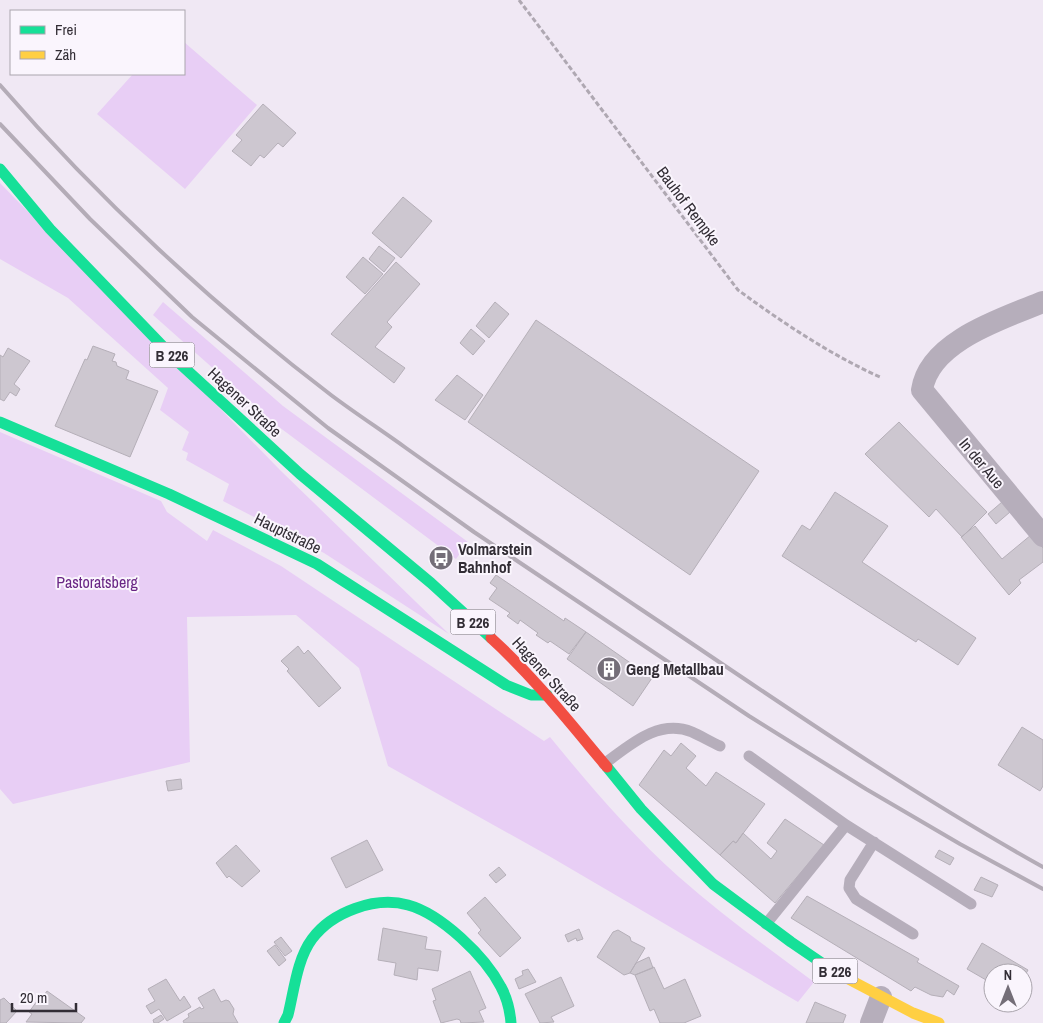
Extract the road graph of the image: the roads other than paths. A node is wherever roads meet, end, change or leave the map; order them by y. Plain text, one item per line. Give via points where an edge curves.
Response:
1 (0, 170) edge
2 (1043, 302) edge
3 (0, 422) edge
4 (1043, 536) edge
5 (547, 695) junction
6 (720, 746) dead end
7 (749, 756) dead end
8 (604, 764) junction
9 (846, 825) junction
10 (874, 842) junction
11 (971, 904) dead end
12 (766, 924) junction
13 (913, 934) dead end
14 (882, 997) junction
15 (284, 1023) edge
16 (511, 1023) edge
17 (871, 1023) edge
18 (939, 1023) edge

1 - 5 main road, Hagener Straße / B 226 via 50,229 177,361 300,474 431,583 513,658
2 - 4 street, In der Aue via 985,325 945,351 929,368 922,390
3 - 5 main road, Hauptstraße via 169,494 317,564 506,685 531,695
5 - 8 main road, Hagener Straße / B 226
6 - 8 lane via 691,731 669,728 641,736
7 - 9 lane
8 - 12 main road, Hagener Straße / B 226 via 641,809 713,884
9 - 10 lane
9 - 12 lane
10 - 11 lane
10 - 13 lane via 850,880 849,888 856,899
12 - 14 main road, Hagener Straße / B 226 via 836,972
14 - 17 street
14 - 18 main road, Hagener Straße / B 226
15 - 16 main road via 311,940 337,917 384,903 409,905 420,910 475,952 498,980

